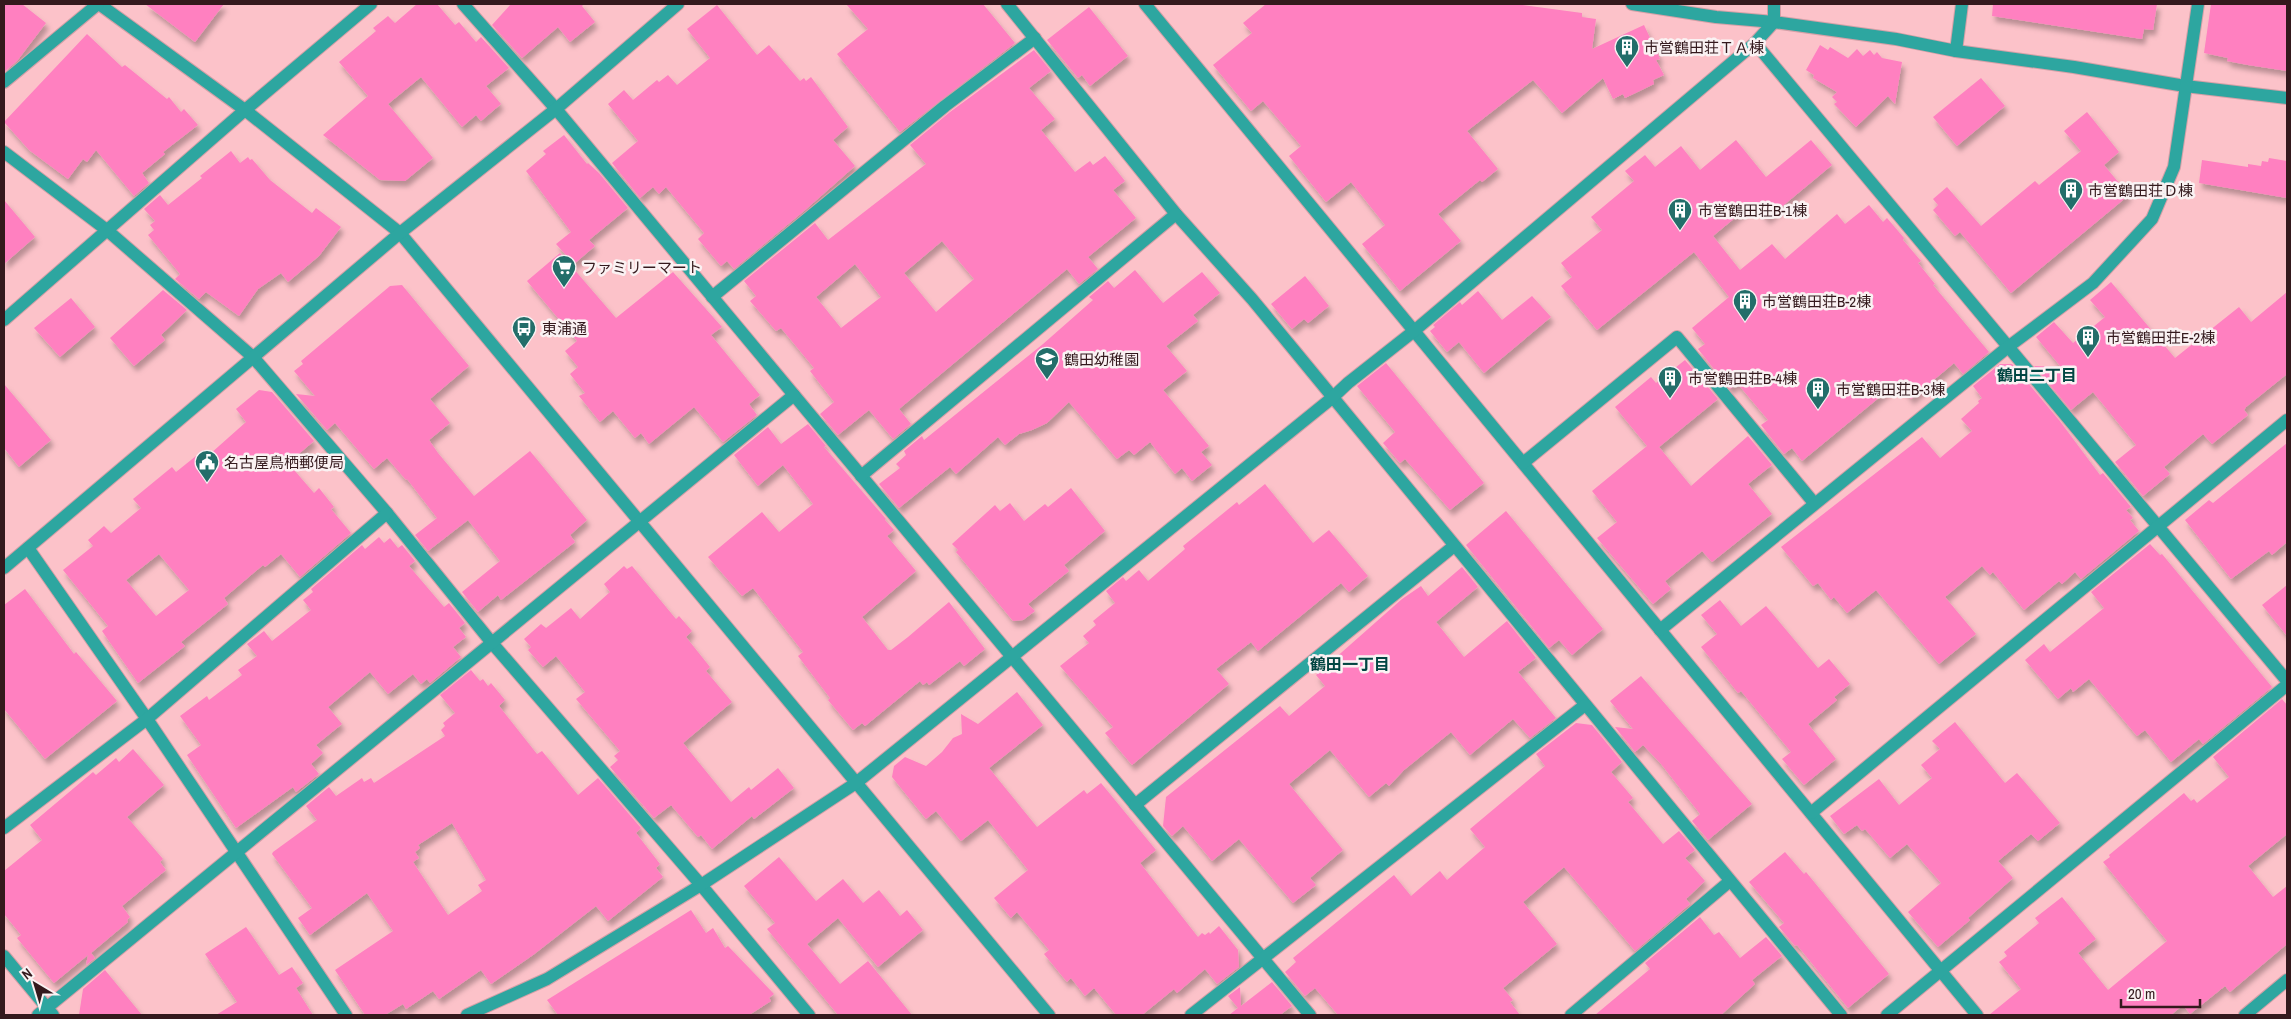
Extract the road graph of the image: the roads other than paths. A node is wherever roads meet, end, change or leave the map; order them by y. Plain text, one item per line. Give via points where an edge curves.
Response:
1 (99, 4) edge
2 (371, 4) edge
3 (463, 4) edge
4 (678, 4) edge
5 (1007, 4) edge
6 (1145, 4) edge
7 (1632, 4) edge
8 (1774, 4) edge
9 (1962, 4) edge
10 (2198, 4) edge
11 (1774, 22) junction
12 (1035, 38) junction
13 (1755, 43) junction
14 (1956, 51) junction
15 (4, 82) edge
16 (2185, 86) junction
17 (2287, 98) edge
18 (244, 110) junction
19 (556, 110) junction
20 (4, 152) edge
21 (1176, 214) junction
22 (108, 231) junction
23 (400, 233) junction
24 (712, 297) junction
25 (4, 320) edge
26 (1414, 331) junction
27 (2008, 347) junction
28 (253, 357) junction
29 (794, 395) junction
30 (1332, 398) junction
31 (2287, 420) edge
32 (1523, 463) junction
33 (861, 476) junction
34 (1814, 503) junction
35 (387, 513) junction
36 (640, 522) junction
37 (2158, 528) junction
38 (1454, 546) junction
39 (28, 548) junction
40 (4, 568) edge
41 (1660, 630) junction
42 (492, 643) junction
43 (1012, 657) junction
44 (2287, 680) edge
45 (2287, 685) edge
46 (1585, 705) junction
47 (147, 719) junction
48 (856, 783) junction
49 (1135, 805) junction
50 (1811, 813) junction
51 (4, 828) edge
52 (236, 852) junction
53 (1730, 880) junction
54 (702, 886) junction
55 (4, 956) edge
56 (1263, 959) junction
57 (1940, 970) junction
58 (2287, 980) edge
59 (46, 1013) edge
60 (346, 1015) edge
61 (467, 1015) edge
62 (809, 1015) edge
63 (1049, 1015) edge
64 (1191, 1015) edge
65 (1310, 1015) edge
66 (1571, 1015) edge
67 (1841, 1015) edge
68 (1887, 1015) edge
69 (1977, 1015) edge
70 (2245, 1015) edge

1 - 15 street
1 - 18 street
2 - 18 street
3 - 19 street
4 - 19 street
5 - 12 street
6 - 26 street
7 - 11 street
8 - 11 street
9 - 14 street
10 - 16 street
11 - 13 street
11 - 14 street
12 - 21 street
12 - 24 street via 945,106
13 - 26 street
13 - 27 street
14 - 16 street
16 - 17 street
16 - 27 street via 2174,167 2152,219 2093,283
18 - 22 street
18 - 23 street
19 - 23 street
19 - 24 street
20 - 22 street
21 - 30 street via 1252,299
21 - 33 street
22 - 25 street
22 - 28 street
23 - 28 street
23 - 36 street
24 - 29 street
26 - 30 street
26 - 32 street
27 - 34 street
27 - 37 street
28 - 35 street
28 - 39 street
29 - 33 street
29 - 36 street
30 - 38 street
30 - 43 street
31 - 37 street
32 - 34 street via 1677,337
32 - 41 street
33 - 43 street
34 - 41 street
35 - 42 street
35 - 47 street
36 - 42 street
36 - 48 street
37 - 44 street
37 - 50 street
38 - 46 street
38 - 49 street
39 - 40 street
39 - 47 street
41 - 50 street
42 - 52 street
42 - 54 street
43 - 48 street
43 - 49 street
45 - 57 street
46 - 53 street
46 - 56 street
47 - 51 street
47 - 52 street
48 - 54 street
48 - 63 street
49 - 56 street
50 - 57 street
52 - 59 street
52 - 60 street
53 - 66 street
53 - 67 street
54 - 61 street via 547,979
54 - 62 street
55 - 59 street
56 - 64 street
56 - 65 street
57 - 68 street
57 - 69 street
58 - 70 street

